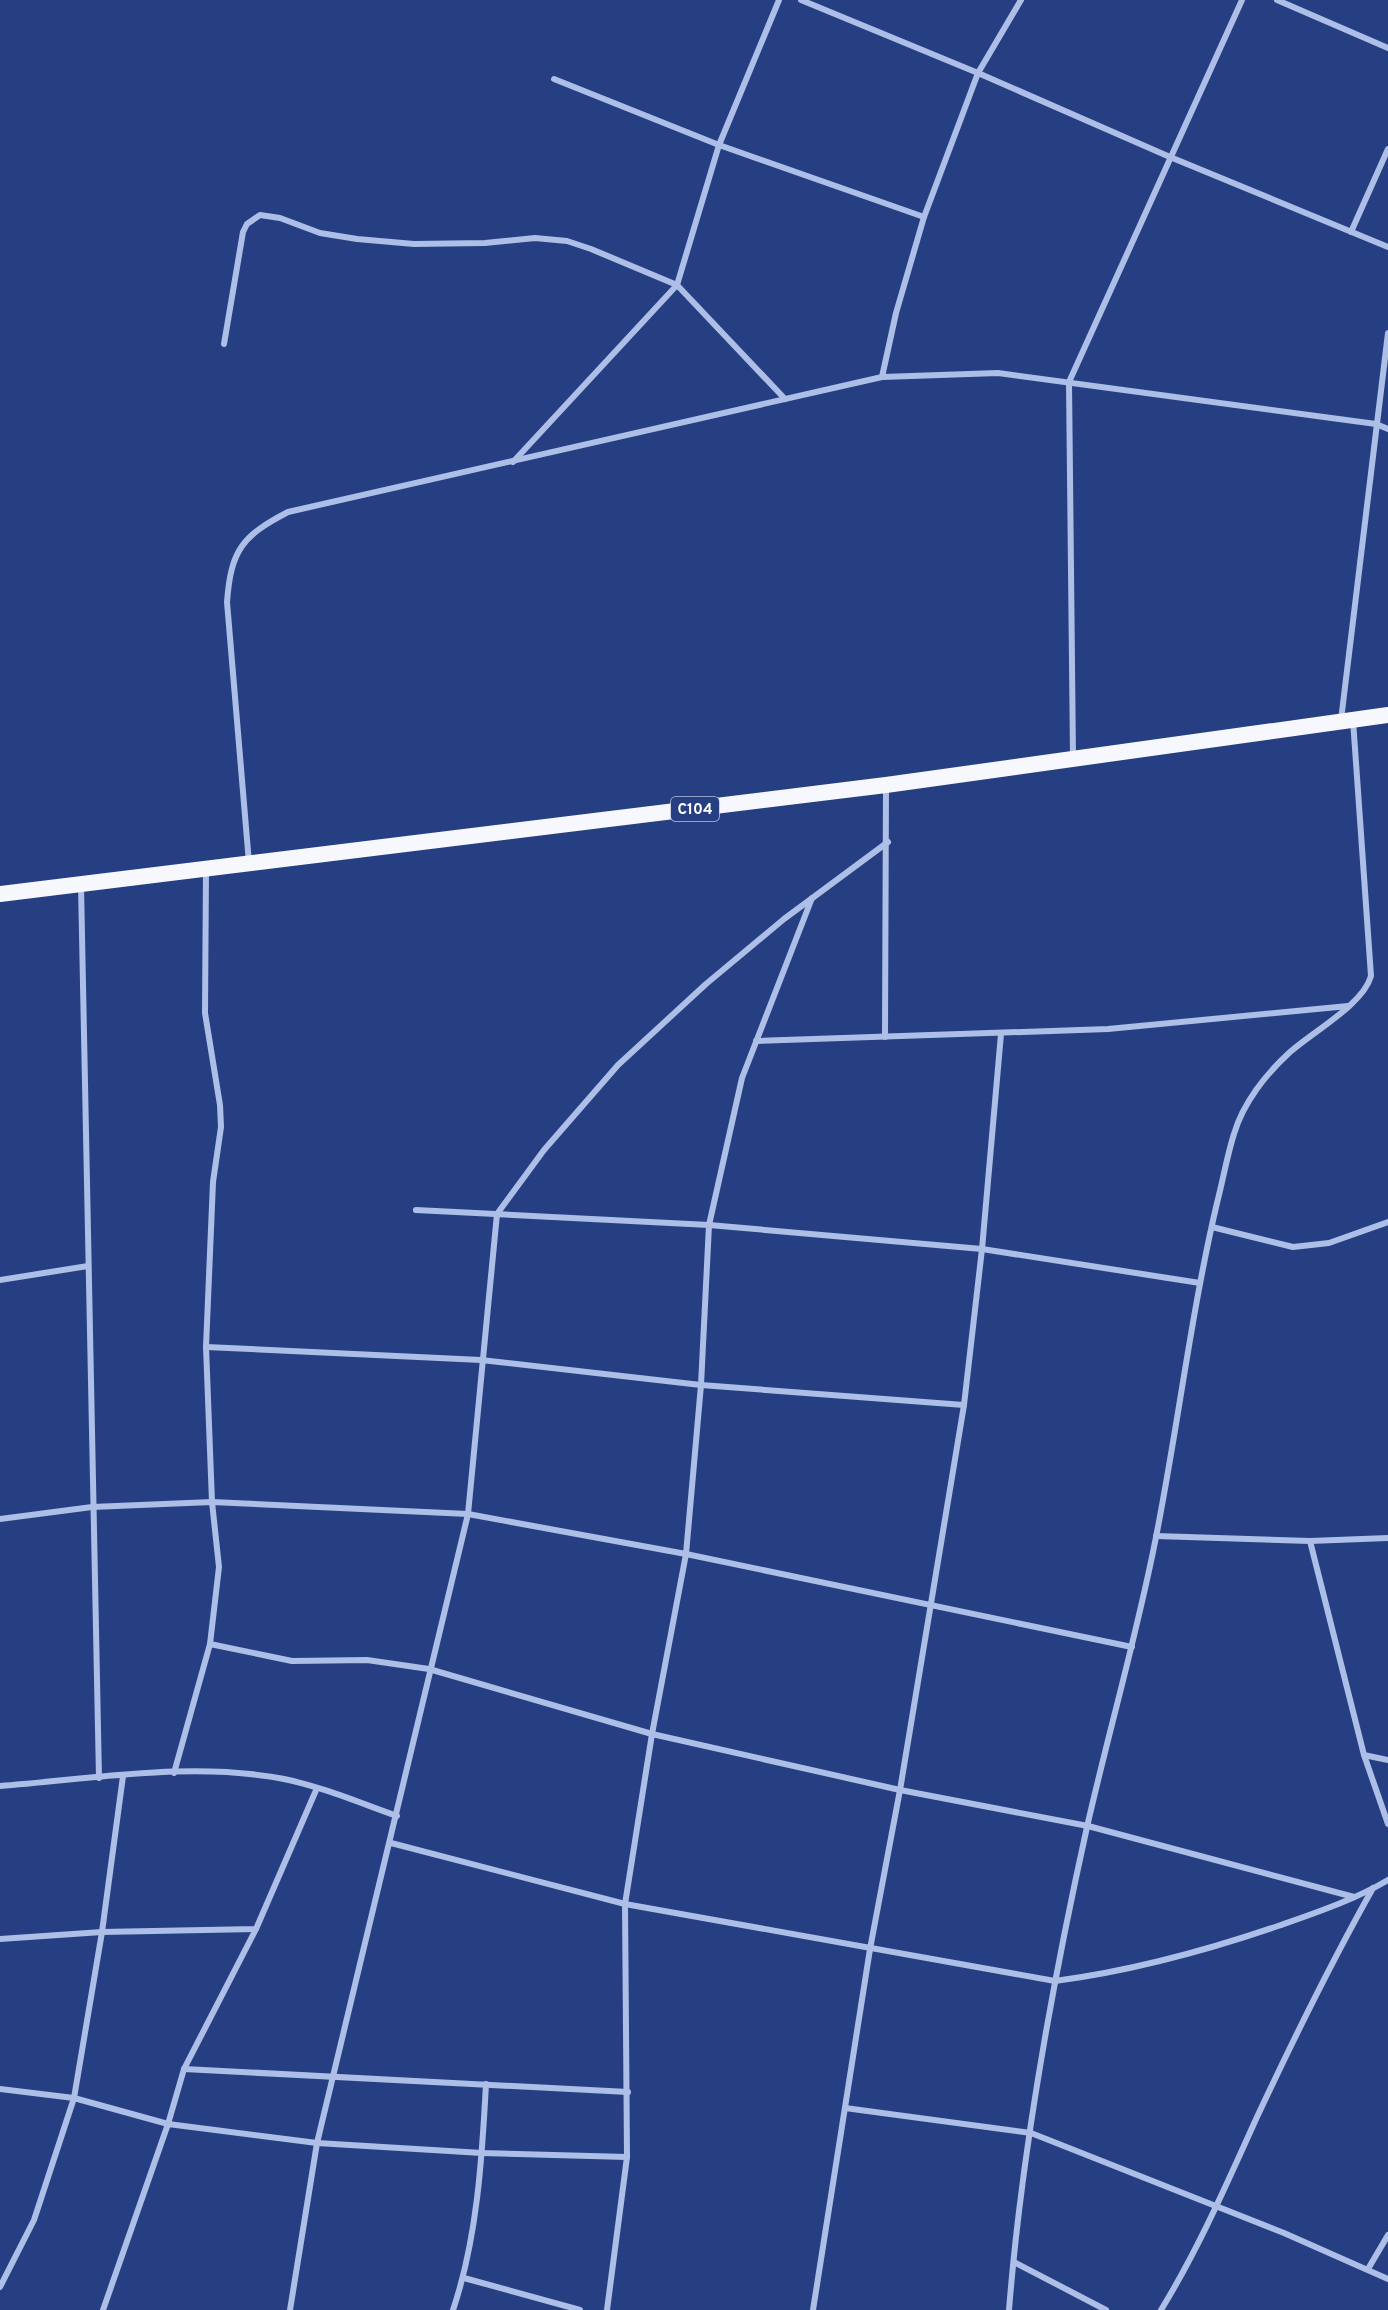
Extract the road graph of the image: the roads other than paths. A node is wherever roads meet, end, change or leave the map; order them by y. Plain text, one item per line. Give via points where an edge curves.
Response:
1 (779, 0) edge
2 (801, 0) edge
3 (1021, 0) edge
4 (1242, 0) edge
5 (1277, 0) edge
6 (1388, 48) edge
7 (978, 73) junction
8 (554, 79) dead end
9 (718, 145) junction
10 (1388, 149) edge
11 (1170, 157) junction
12 (924, 217) junction
13 (1351, 232) junction
14 (1388, 247) edge
15 (677, 285) junction
16 (1388, 333) edge
17 (224, 344) dead end
18 (882, 377) junction
19 (1069, 382) junction
20 (785, 399) junction
21 (1376, 424) junction
22 (1388, 429) edge
23 (513, 462) junction
24 (1388, 715) edge
25 (1347, 720) junction
26 (1073, 757) junction
27 (886, 785) junction
28 (888, 842) junction
29 (249, 863) junction
30 (206, 869) junction
31 (81, 884) junction
32 (0, 894) edge
33 (812, 898) junction
34 (1348, 1005) junction
35 (1001, 1034) junction
36 (885, 1036) junction
37 (756, 1041) junction
38 (416, 1210) dead end
39 (497, 1214) junction
40 (1388, 1222) edge
41 (710, 1225) junction
42 (1212, 1227) junction
43 (982, 1249) junction
44 (88, 1266) junction
45 (0, 1280) edge
46 (1200, 1283) junction
47 (206, 1347) junction
48 (481, 1360) junction
49 (701, 1385) junction
50 (964, 1405) junction
51 (212, 1502) junction
52 (92, 1508) junction
53 (468, 1514) junction
54 (0, 1519) edge
55 (1156, 1536) junction
56 (1388, 1538) edge
57 (1310, 1541) junction
58 (686, 1554) junction
59 (930, 1604) junction
60 (210, 1644) junction
61 (1132, 1647) junction
62 (429, 1669) junction
63 (652, 1734) junction
64 (1364, 1755) junction
65 (1388, 1760) edge
66 (174, 1773) junction
67 (123, 1776) junction
68 (99, 1778) junction
69 (0, 1786) edge
70 (317, 1788) junction
71 (900, 1790) junction
72 (397, 1816) junction
73 (1388, 1824) edge
74 (1088, 1826) junction
75 (391, 1843) junction
76 (1388, 1880) edge
77 (1373, 1888) junction
78 (1354, 1897) junction
79 (625, 1904) junction
80 (256, 1929) junction
81 (102, 1932) junction
82 (0, 1939) edge
83 (870, 1949) junction
84 (1055, 1981) junction
85 (184, 2069) junction
86 (332, 2077) junction
87 (486, 2084) junction
88 (0, 2089) edge
89 (628, 2092) junction
90 (74, 2098) junction
91 (845, 2108) junction
92 (168, 2124) junction
93 (1031, 2133) junction
94 (317, 2143) junction
95 (482, 2153) junction
96 (627, 2157) junction
97 (1216, 2207) junction
98 (1388, 2235) edge
99 (1014, 2262) junction
100 (1368, 2270) junction
101 (464, 2278) junction
102 (1388, 2278) edge
103 (0, 2287) edge
104 (103, 2310) edge
105 (290, 2310) edge
106 (453, 2310) edge
107 (580, 2310) edge
108 (607, 2310) edge
109 (813, 2310) edge
110 (1009, 2310) edge
111 (1106, 2310) edge
112 (1161, 2310) edge

1 - 9 street
2 - 7 street
3 - 7 street
4 - 11 street
5 - 6 street
7 - 11 street
7 - 12 street
8 - 9 street
9 - 12 street
9 - 15 street
10 - 13 street
11 - 13 street
11 - 19 street
12 - 18 street
13 - 14 street
15 - 17 street via 567,241 535,238 414,244 357,239 320,233 266,214 253,218 243,232
15 - 20 street
15 - 23 street
16 - 21 street
18 - 19 street via 998,373
18 - 20 street
19 - 21 street
19 - 26 street
20 - 23 street
21 - 22 street
21 - 25 street
23 - 29 street via 288,512 259,527 239,548 229,575 227,602
24 - 25 highway, C104
25 - 26 highway, C104
25 - 34 street via 1371,976 1363,993
26 - 27 highway, C104
27 - 28 street
27 - 29 highway, C104
28 - 33 street
28 - 36 street
29 - 30 highway, C104
30 - 31 highway, C104
30 - 47 street via 204,995 221,1127 213,1182
31 - 32 highway, C104
31 - 44 street
33 - 37 street
33 - 39 street via 706,984 618,1065 544,1150
34 - 35 street via 1172,1024
34 - 42 street via 1289,1053 1244,1109 1234,1132
35 - 36 street
35 - 43 street
36 - 37 street
37 - 41 street via 730,1125
38 - 39 street
39 - 41 street
39 - 48 street
40 - 42 street via 1329,1243 1293,1247
41 - 43 street
41 - 49 street
42 - 46 street
43 - 46 street
43 - 50 street
44 - 45 street
44 - 52 street
46 - 55 street
47 - 48 street
47 - 51 street
48 - 49 street
48 - 53 street
49 - 50 street
49 - 58 street
50 - 59 street
51 - 52 street
51 - 53 street
51 - 60 street via 219,1567
52 - 54 street
52 - 68 street
53 - 58 street
53 - 62 street
55 - 57 street
55 - 61 street
56 - 57 street
57 - 64 street
58 - 59 street
58 - 63 street
59 - 61 street
59 - 71 street
60 - 62 street via 292,1661 368,1660
60 - 66 street
61 - 74 street
62 - 63 street
62 - 72 street
63 - 71 street
63 - 79 street
64 - 65 street
64 - 73 street
66 - 67 street
66 - 70 street via 252,1774
67 - 68 street
67 - 81 street
68 - 69 street
70 - 72 street
70 - 80 street
71 - 74 street
71 - 83 street
72 - 75 street
74 - 78 street
74 - 84 street
75 - 79 street
75 - 86 street
76 - 77 street
77 - 78 street
77 - 97 street via 1321,1986
78 - 84 street via 1182,1957 1098,1976
79 - 83 street
79 - 89 street
80 - 81 street
80 - 85 street
81 - 82 street
81 - 90 street
83 - 84 street
83 - 91 street
84 - 93 street
85 - 86 street
85 - 92 street
86 - 87 street
86 - 94 street
87 - 89 street
87 - 95 street
88 - 90 street
89 - 96 street
90 - 92 street
90 - 103 street via 34,2220
91 - 93 street
91 - 109 street
92 - 94 street
92 - 104 street
93 - 97 street
93 - 99 street
94 - 95 street
94 - 105 street
95 - 96 street
95 - 101 street
96 - 108 street
97 - 100 street
97 - 112 street
98 - 100 street
99 - 110 street
99 - 111 street
100 - 102 street
101 - 106 street
101 - 107 street

